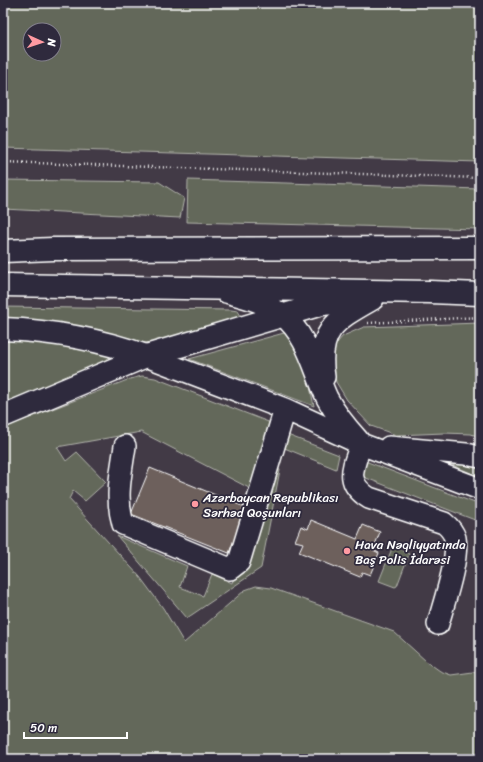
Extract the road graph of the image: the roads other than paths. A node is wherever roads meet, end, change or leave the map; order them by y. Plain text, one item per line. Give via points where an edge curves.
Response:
1 (3, 244) edge
2 (480, 248) edge
3 (53, 249) junction
4 (3, 251) edge
5 (3, 285) edge
6 (210, 288) junction
7 (430, 292) junction
8 (480, 294) edge
9 (373, 299) junction
10 (283, 315) junction
11 (3, 329) edge
12 (146, 356) junction
13 (327, 398) junction
14 (285, 409) junction
15 (3, 416) edge
16 (362, 444) junction
17 (125, 446) dead end
18 (480, 457) edge
19 (480, 489) edge
20 (438, 624) dead end

1 - 3 highway
2 - 3 highway
3 - 4 highway
5 - 6 highway
6 - 7 highway
6 - 10 lane via 245,297
7 - 8 highway
7 - 9 highway
9 - 10 highway via 322,304
9 - 13 lane via 334,324 327,336 322,361
10 - 12 highway
10 - 13 lane via 304,342
11 - 12 highway via 90,338
12 - 14 lane
12 - 15 highway
13 - 16 lane
14 - 16 lane
14 - 17 lane via 239,562 230,570 123,524 118,493
16 - 18 lane
16 - 19 lane
16 - 20 lane via 351,475 352,482 360,492 369,498 444,523 452,530 455,552

